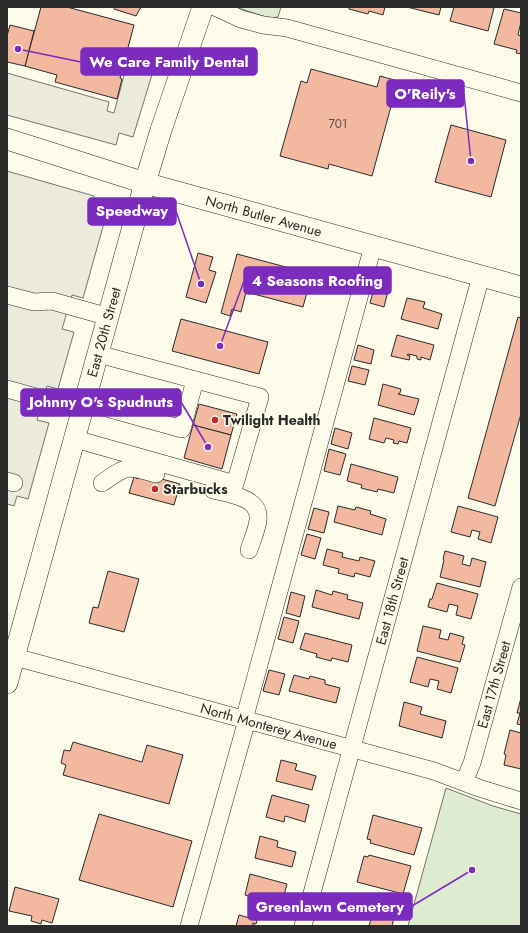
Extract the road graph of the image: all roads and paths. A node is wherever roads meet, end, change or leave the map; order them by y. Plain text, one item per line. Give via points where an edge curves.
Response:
1 (203, 7) edge
2 (215, 7) edge
3 (521, 93) edge
4 (7, 139) edge
5 (146, 183) junction
6 (373, 246) junction
7 (481, 276) junction
8 (521, 287) edge
9 (7, 295) edge
10 (109, 317) junction
11 (98, 354) junction
12 (196, 380) junction
13 (7, 389) edge
14 (84, 406) junction
15 (75, 439) junction
16 (102, 483) dead end
17 (249, 550) dead end
18 (521, 587) edge
19 (14, 657) junction
20 (7, 683) edge
21 (245, 720) junction
22 (351, 748) junction
23 (464, 782) junction
24 (521, 801) edge
25 (189, 926) edge
26 (303, 926) edge

1 - 5 main road, East 20th Street via 161,130
2 - 3 street via 241,19 287,28
4 - 5 main road, North Butler Avenue
5 - 6 main road, North Butler Avenue
5 - 10 main road, East 20th Street
6 - 7 main road, North Butler Avenue
6 - 21 street
7 - 8 main road, North Butler Avenue
7 - 22 street, East 18th Street
9 - 10 street via 34,302 52,301
10 - 11 main road, East 20th Street
11 - 12 street
11 - 14 main road, East 20th Street
12 - 14 street via 182,429
12 - 15 street via 260,397 235,484
13 - 14 street
14 - 15 main road, East 20th Street
15 - 19 main road, East 20th Street
16 - 17 street via 120,470 129,467 249,500 257,510 258,516
18 - 23 street, East 17th Street via 472,763
19 - 20 main road, East 20th Street
19 - 21 street, North Monterey Avenue
21 - 22 street, North Monterey Avenue
21 - 25 street
22 - 23 street, North Monterey Avenue
22 - 26 street, East 18th Street
23 - 24 street, North Monterey Avenue

